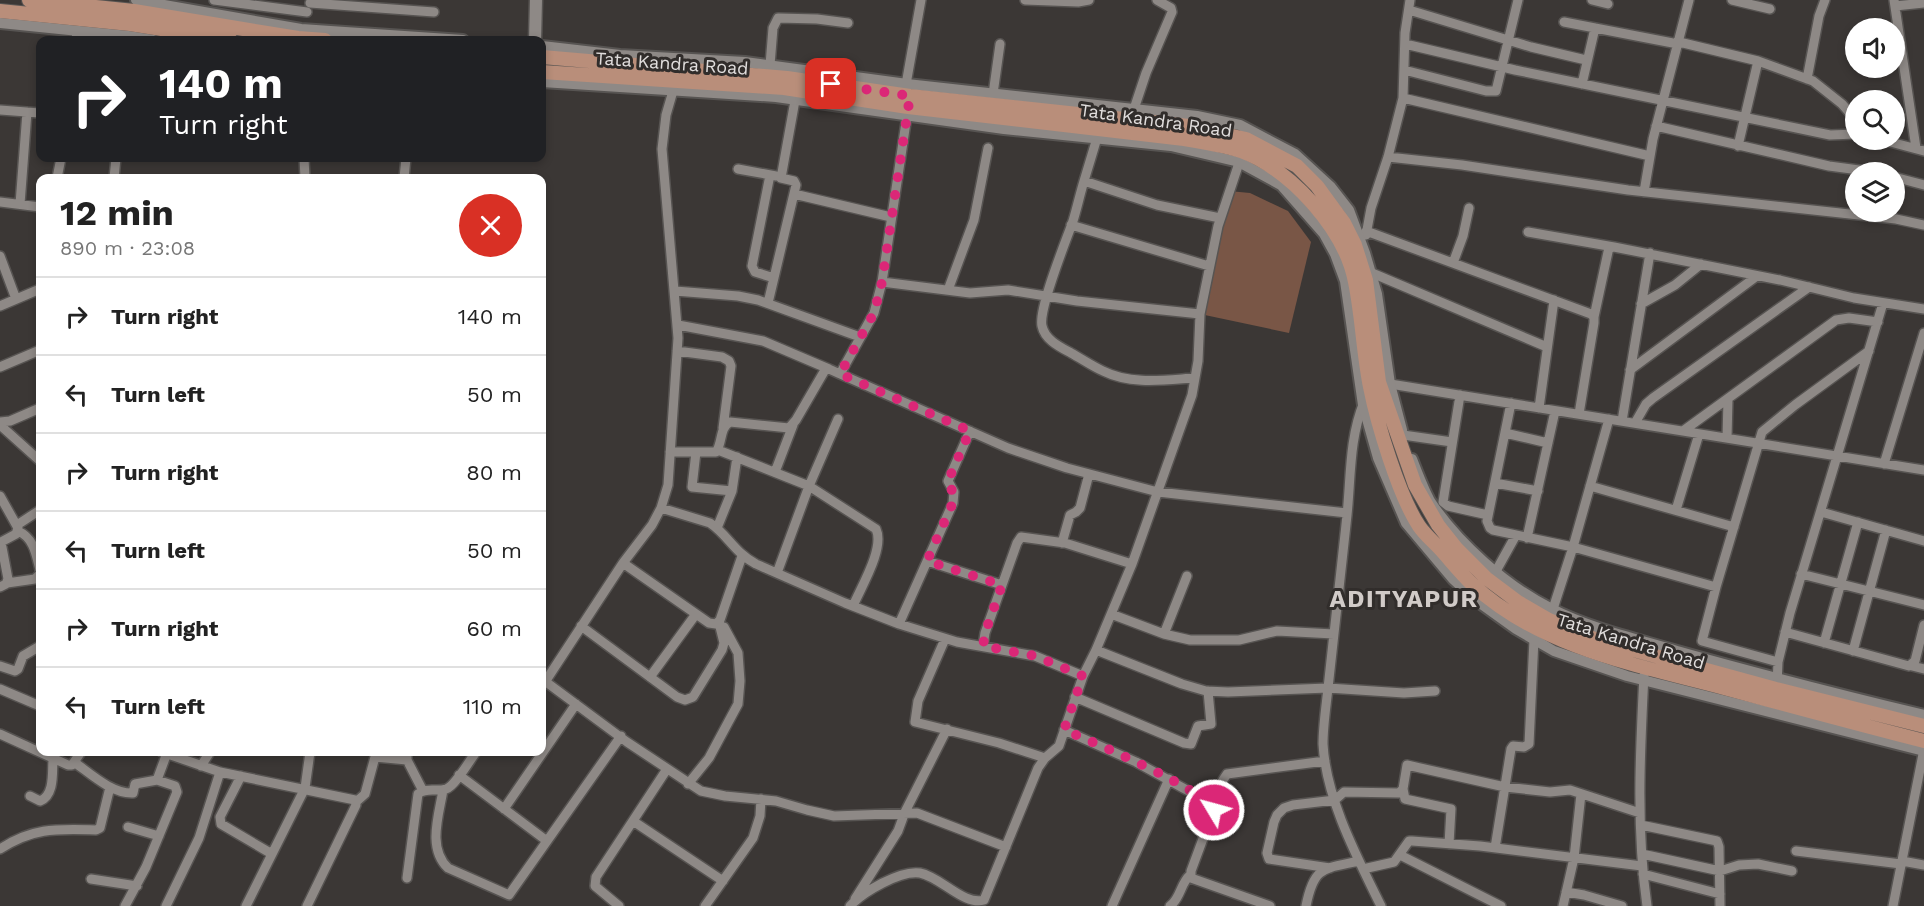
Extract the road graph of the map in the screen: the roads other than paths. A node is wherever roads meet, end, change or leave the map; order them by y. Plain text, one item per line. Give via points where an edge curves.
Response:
1 (29, 0) edge
2 (136, 0) edge
3 (216, 0) edge
4 (536, 0) edge
5 (921, 0) edge
6 (1024, 0) edge
7 (1047, 0) edge
8 (1089, 0) edge
9 (1157, 0) edge
10 (1518, 0) edge
11 (1592, 0) edge
12 (1689, 0) edge
13 (1732, 0) edge
14 (1825, 0) edge
15 (241, 2) edge
16 (1894, 3) edge
17 (1924, 3) edge
18 (1608, 4) dead end
19 (309, 5) edge
20 (1409, 5) edge
21 (1770, 9) dead end
22 (0, 10) edge
23 (434, 12) dead end
24 (1564, 22) dead end
25 (0, 23) edge
26 (848, 24) dead end
27 (1595, 28) junction
28 (129, 33) edge
29 (77, 36) edge
30 (173, 36) edge
31 (299, 36) edge
32 (535, 36) edge
33 (1507, 40) junction
34 (1678, 43) junction
35 (1000, 44) dead end
36 (1405, 44) junction
37 (546, 47) edge
38 (546, 57) edge
39 (1586, 60) junction
40 (1758, 62) junction
41 (770, 65) junction
42 (1502, 67) junction
43 (1404, 70) junction
44 (546, 72) edge
45 (1807, 79) junction
46 (546, 82) edge
47 (1581, 84) junction
48 (672, 91) junction
49 (993, 94) junction
50 (796, 95) junction
51 (1403, 98) junction
52 (907, 100) junction
53 (1663, 100) junction
54 (1845, 109) edge
55 (0, 110) edge
56 (1134, 110) junction
57 (27, 112) junction
58 (36, 113) edge
59 (1744, 117) junction
60 (1656, 126) junction
61 (1845, 134) edge
62 (1097, 138) junction
63 (1245, 146) junction
64 (1738, 146) junction
65 (1905, 146) edge
66 (988, 148) dead end
67 (1920, 150) edge
68 (1388, 156) junction
69 (1650, 156) junction
70 (1845, 168) edge
71 (738, 169) dead end
72 (770, 175) junction
73 (781, 178) junction
74 (1905, 180) edge
75 (1084, 181) junction
76 (1924, 185) edge
77 (1644, 192) junction
78 (794, 194) junction
79 (0, 202) edge
80 (20, 204) junction
81 (36, 206) edge
82 (1469, 208) dead end
83 (891, 217) junction
84 (1220, 218) junction
85 (1071, 225) junction
86 (1924, 225) edge
87 (1366, 231) junction
88 (1528, 232) dead end
89 (1614, 247) junction
90 (1365, 253) junction
91 (1650, 253) junction
92 (0, 256) edge
93 (1453, 262) junction
94 (1701, 264) junction
95 (1209, 266) junction
96 (1757, 276) junction
97 (1369, 277) junction
98 (774, 278) junction
99 (882, 282) junction
100 (1809, 287) junction
101 (948, 290) junction
102 (36, 291) edge
103 (675, 291) junction
104 (1047, 296) junction
105 (16, 299) junction
106 (1554, 300) junction
107 (768, 303) junction
108 (1883, 303) junction
109 (1641, 304) junction
110 (0, 306) edge
111 (1924, 309) edge
112 (1200, 314) junction
113 (1594, 317) junction
114 (1878, 322) junction
115 (678, 325) junction
116 (1924, 333) edge
117 (860, 337) junction
118 (1547, 347) junction
119 (677, 351) junction
120 (1869, 351) junction
121 (36, 352) edge
122 (0, 367) edge
123 (829, 369) junction
124 (1630, 370) junction
125 (840, 374) junction
126 (1194, 378) junction
127 (1380, 385) junction
128 (1460, 395) junction
129 (1728, 399) junction
130 (1511, 403) junction
131 (1363, 405) junction
132 (1539, 408) junction
133 (36, 411) edge
134 (1555, 411) junction
135 (1579, 414) junction
136 (838, 419) dead end
137 (1609, 419) junction
138 (1622, 421) junction
139 (1635, 423) junction
140 (0, 424) edge
141 (793, 425) junction
142 (723, 428) junction
143 (970, 431) junction
144 (1683, 431) junction
145 (1505, 432) junction
146 (1699, 434) junction
147 (1404, 435) junction
148 (1727, 438) junction
149 (1452, 442) junction
150 (1548, 443) junction
151 (1758, 444) junction
152 (718, 450) junction
153 (670, 452) junction
154 (696, 452) junction
155 (1838, 456) junction
156 (36, 457) edge
157 (737, 457) junction
158 (1884, 464) junction
159 (1924, 470) edge
160 (775, 472) junction
161 (1089, 474) junction
162 (1495, 483) junction
163 (809, 486) junction
164 (1590, 486) junction
165 (732, 491) junction
166 (1538, 491) junction
167 (1158, 492) junction
168 (0, 496) edge
169 (662, 508) junction
170 (1676, 510) junction
171 (1821, 512) junction
172 (36, 513) edge
173 (1347, 513) junction
174 (4, 514) edge
175 (1488, 515) junction
176 (1858, 522) junction
177 (1734, 527) junction
178 (18, 528) junction
179 (717, 528) junction
180 (1886, 530) junction
181 (1516, 535) junction
182 (1527, 538) junction
183 (1924, 541) edge
184 (36, 542) edge
185 (1, 543) edge
186 (1062, 543) junction
187 (1460, 545) junction
188 (1573, 547) junction
189 (742, 556) junction
190 (927, 561) junction
191 (623, 563) junction
192 (1132, 564) junction
193 (1496, 571) junction
194 (777, 573) junction
195 (1801, 574) junction
196 (1187, 576) dead end
197 (36, 578) edge
198 (1840, 584) junction
199 (3, 585) edge
200 (1002, 585) junction
201 (1716, 587) junction
202 (1869, 591) junction
203 (1924, 605) edge
204 (853, 606) junction
205 (696, 614) junction
206 (1111, 614) junction
207 (1551, 615) junction
208 (720, 622) junction
209 (899, 624) junction
210 (1924, 625) edge
211 (581, 626) junction
212 (1785, 632) junction
213 (1164, 634) junction
214 (1334, 634) junction
215 (945, 639) junction
216 (1534, 639) junction
217 (1702, 641) junction
218 (1824, 643) junction
219 (983, 646) junction
220 (36, 648) edge
221 (1096, 650) junction
222 (1853, 651) junction
223 (1645, 652) junction
224 (1688, 654) junction
225 (1778, 662) junction
226 (0, 666) edge
227 (1912, 666) junction
228 (1924, 669) edge
229 (1644, 674) junction
230 (546, 676) edge
231 (1083, 676) junction
232 (650, 677) junction
233 (546, 682) edge
234 (1777, 684) junction
235 (1328, 688) junction
236 (0, 689) edge
237 (1208, 691) junction
238 (1435, 691) dead end
239 (1076, 697) junction
240 (36, 704) edge
241 (576, 704) junction
242 (1924, 716) edge
243 (1924, 726) edge
244 (947, 729) junction
245 (1064, 730) junction
246 (0, 734) edge
247 (621, 736) junction
248 (1924, 741) edge
249 (546, 748) edge
250 (1924, 750) edge
251 (36, 751) edge
252 (47, 756) edge
253 (78, 756) edge
254 (164, 756) edge
255 (175, 756) edge
256 (207, 756) edge
257 (309, 756) edge
258 (407, 756) edge
259 (473, 756) edge
260 (540, 756) edge
261 (1045, 758) junction
262 (53, 759) junction
263 (1325, 761) junction
264 (74, 762) junction
265 (201, 766) junction
266 (667, 769) junction
267 (220, 771) junction
268 (459, 775) junction
269 (241, 776) junction
270 (1169, 779) junction
271 (157, 780) junction
272 (688, 784) junction
273 (110, 787) junction
274 (1505, 787) junction
275 (305, 788) junction
276 (1403, 789) junction
277 (443, 790) junction
278 (423, 791) junction
279 (1581, 794) junction
280 (30, 796) dead end
281 (761, 799) junction
282 (1335, 800) junction
283 (356, 802) junction
284 (504, 809) junction
285 (1214, 810) junction
286 (905, 812) junction
287 (1640, 813) junction
288 (633, 821) junction
289 (1641, 825) junction
290 (128, 826) dead end
291 (159, 836) junction
292 (547, 842) junction
293 (1449, 844) junction
294 (1006, 847) junction
295 (1495, 848) junction
296 (0, 849) edge
297 (1797, 851) dead end
298 (272, 854) junction
299 (1642, 854) junction
300 (1400, 855) junction
301 (1574, 858) junction
302 (1902, 862) junction
303 (1361, 865) junction
304 (1924, 865) edge
305 (1330, 868) junction
306 (1642, 870) junction
307 (1720, 871) junction
308 (1792, 871) dead end
309 (1190, 875) junction
310 (407, 878) dead end
311 (91, 879) dead end
312 (723, 880) junction
313 (137, 886) junction
314 (1566, 892) junction
315 (1720, 894) junction
316 (852, 905) edge
317 (125, 906) edge
318 (166, 906) edge
319 (246, 906) edge
320 (307, 906) edge
321 (619, 906) edge
322 (705, 906) edge
323 (1112, 906) edge
324 (1170, 906) edge
325 (1270, 906) edge
326 (1306, 906) edge
327 (1381, 906) edge
328 (1501, 906) edge
329 (1563, 906) edge
330 (1622, 906) edge
331 (1647, 906) edge
332 (1720, 906) edge
333 (1893, 906) edge

1 - 31 main road
2 - 31 street
3 - 15 street
4 - 32 main road
5 - 52 street
6 - 7 street
7 - 8 street
9 - 56 street via 1172,12
10 - 33 street
11 - 18 street
12 - 34 street
13 - 21 street
14 - 45 street
15 - 19 street
16 - 17 street
16 - 67 street
19 - 23 street
19 - 31 street
20 - 33 street
20 - 36 street
22 - 28 main road
24 - 27 street
25 - 29 street
26 - 41 street via 778,18 773,28
27 - 34 street
27 - 39 street
28 - 29 street
28 - 30 main road
33 - 39 street
33 - 42 street
34 - 40 street
34 - 53 street
35 - 49 street
36 - 42 street
36 - 43 street
37 - 41 street via 620,56
38 - 52 main road, Tata Kandra Road via 787,78
39 - 47 street
40 - 45 street
40 - 59 street
41 - 52 street
42 - 43 street via 1493,92
42 - 47 street
43 - 51 street
44 - 50 main road, Tata Kandra Road
45 - 54 street
46 - 48 street
47 - 53 street
48 - 50 street
48 - 103 street via 663,149
49 - 52 street
49 - 56 street
50 - 52 main road, Tata Kandra Road via 878,107
50 - 73 street
51 - 68 street
51 - 69 street
52 - 62 street via 1004,129
52 - 63 main road, Tata Kandra Road
52 - 83 street
53 - 59 street
53 - 60 street
55 - 57 street
56 - 63 street via 1240,125
57 - 58 street
57 - 80 street
59 - 61 street via 1830,135
59 - 64 street
60 - 64 street
60 - 69 street
62 - 63 street via 1171,146
62 - 75 street
63 - 84 street
63 - 90 street via 1295,154 1331,187 1349,210
63 - 97 main road, Tata Kandra Road via 1297,166 1317,186 1344,223
63 - 127 main road, Tata Kandra Road via 1284,174 1323,216 1340,242 1355,280 1361,337
63 - 131 street via 1324,234 1335,254 1345,281
64 - 70 street
65 - 67 street
66 - 101 street via 974,220
68 - 77 street
68 - 87 street
69 - 77 street
71 - 72 street
72 - 73 street
72 - 98 street via 752,266 755,272
73 - 78 street via 796,183
74 - 76 street
75 - 84 street via 1157,206
75 - 85 street
77 - 86 street
78 - 83 street
78 - 98 street
79 - 80 street
80 - 81 street
82 - 93 street
83 - 99 street
84 - 95 street
85 - 95 street
85 - 104 street
87 - 90 street
87 - 93 street
88 - 89 street
89 - 91 street
89 - 113 street via 1609,248
90 - 97 street
91 - 94 street
91 - 109 street
92 - 105 street
93 - 106 street
94 - 96 street
94 - 109 street via 1675,285
95 - 112 street
96 - 100 street
96 - 124 street
97 - 118 street
97 - 127 main road, Tata Kandra Road
98 - 107 street
99 - 101 street
99 - 117 street via 874,313
100 - 108 street
100 - 139 street via 1646,404
101 - 104 street via 1008,290
102 - 105 street
103 - 107 street via 738,296
103 - 115 street
104 - 112 street
104 - 126 street via 1041,325 1045,333 1054,343 1104,372 1138,380
105 - 110 street
106 - 113 street
106 - 118 street
107 - 117 street
108 - 111 street
108 - 114 street
109 - 124 street
112 - 126 street
113 - 135 street
114 - 120 street
114 - 129 street via 1836,320
115 - 119 street
115 - 123 street via 763,341
116 - 158 street
117 - 125 street
118 - 132 street
119 - 142 street via 729,361
119 - 153 street
120 - 151 street via 1770,425 1762,432
120 - 155 street
121 - 122 street
123 - 125 street
123 - 141 street via 822,373
124 - 138 street
125 - 143 street
126 - 167 street via 1192,395
127 - 128 street
127 - 131 street
127 - 147 street
127 - 187 main road, Tata Kandra Road via 1415,485 1438,525
127 - 229 main road, Tata Kandra Road via 1402,491 1419,527 1472,584 1504,610 1536,630
128 - 130 street
128 - 149 street
129 - 144 street
129 - 148 street
130 - 132 street
130 - 145 street
131 - 173 street via 1350,458
131 - 216 street via 1378,458 1406,524 1477,601
132 - 134 street
133 - 140 street
134 - 135 street
134 - 150 street
135 - 137 street
136 - 163 street
137 - 138 street
137 - 164 street
138 - 139 street
139 - 144 street
140 - 156 street
141 - 142 street via 782,428 734,421
141 - 160 street
142 - 152 street
143 - 161 street via 1008,448
143 - 190 street via 948,481 954,492 953,503
144 - 146 street
145 - 150 street
145 - 162 street
146 - 148 street
146 - 170 street
147 - 149 street
147 - 187 street via 1430,499
148 - 151 street
149 - 175 street via 1443,502
150 - 166 street
151 - 155 street
151 - 177 street
152 - 154 street
152 - 157 street
153 - 154 street
153 - 169 street
154 - 165 street via 692,487
155 - 158 street
155 - 171 street
157 - 160 street
157 - 165 street
158 - 159 street
160 - 163 street
161 - 167 street
161 - 186 street via 1080,508 1070,514
162 - 166 street
162 - 175 street
163 - 194 street
163 - 204 street via 873,525 878,533 874,557
164 - 170 street
164 - 188 street
165 - 179 street
166 - 182 street
167 - 173 street
167 - 192 street
168 - 174 street
169 - 179 street
169 - 191 street
170 - 177 street
171 - 176 street
171 - 195 street
172 - 178 street
173 - 214 street
174 - 178 street
175 - 181 street via 1490,528
176 - 180 street
176 - 198 street
177 - 201 street
178 - 184 street
178 - 185 street
179 - 189 street
180 - 183 street
180 - 202 street
181 - 182 street
181 - 193 street
182 - 188 street
185 - 199 street via 8,579
186 - 192 street
186 - 200 street via 1021,537
187 - 193 street
187 - 207 main road, Tata Kandra Road via 1486,578 1518,602
188 - 201 street
188 - 207 street
189 - 194 street
189 - 208 street
190 - 200 street
190 - 209 street
191 - 205 street
191 - 211 street
192 - 206 street
193 - 207 street
194 - 204 street
195 - 198 street
195 - 212 street
196 - 213 street
197 - 199 street
198 - 202 street
198 - 218 street
200 - 219 street
201 - 217 street
202 - 203 street
202 - 222 street
204 - 209 street
205 - 208 street via 712,624
205 - 232 street
206 - 213 street
206 - 221 street
207 - 223 main road, Tata Kandra Road via 1597,640
207 - 224 street
208 - 232 street via 723,647 693,697 677,697
208 - 272 street via 738,653 738,704 709,758
209 - 215 street
210 - 227 street
211 - 230 street
211 - 232 street
212 - 218 street
212 - 225 street
213 - 214 street via 1211,641 1239,640 1276,631
214 - 235 street
215 - 219 street
215 - 244 street via 918,701 914,720 917,724
216 - 229 street via 1554,651
216 - 274 street via 1529,744 1511,749
217 - 224 street
217 - 225 street
218 - 222 street
219 - 231 street via 1035,656
220 - 226 street via 23,656 15,671
221 - 231 street
221 - 237 street
222 - 227 street
223 - 229 street
223 - 234 main road, Tata Kandra Road
224 - 234 street
225 - 234 street
227 - 228 street
229 - 248 main road, Tata Kandra Road
229 - 250 street
229 - 287 street
231 - 239 street
233 - 241 street
234 - 242 street
234 - 243 main road, Tata Kandra Road
235 - 237 street
235 - 238 street
235 - 263 street
236 - 240 street
237 - 239 street via 1212,724 1198,726 1191,744
239 - 245 street
241 - 247 street
241 - 249 street
244 - 261 street
244 - 286 street
245 - 261 street via 1057,750
245 - 270 street
246 - 251 street
247 - 266 street
247 - 292 street
250 - 302 street
252 - 262 street
253 - 264 street
254 - 271 street
255 - 265 street
256 - 265 street
257 - 275 street
258 - 278 street
258 - 283 street via 375,757 365,794
259 - 268 street
260 - 284 street
261 - 294 street
262 - 264 street via 68,765
262 - 280 street via 48,795 40,801
263 - 282 street
263 - 285 street via 1227,774
264 - 273 street
265 - 267 street
266 - 272 street
266 - 288 street
267 - 269 street
267 - 318 street via 199,838
268 - 277 street
268 - 284 street
269 - 275 street
269 - 298 street via 220,817 221,824
270 - 285 street via 1209,802
270 - 323 street
271 - 273 street via 135,784 133,793
271 - 291 street via 175,786 177,792
272 - 281 street via 713,795
273 - 296 street via 100,828 41,831
274 - 276 street via 1409,765
274 - 279 street
274 - 295 street
275 - 283 street
275 - 298 street
276 - 282 street via 1396,794 1344,792
276 - 293 street via 1405,799 1451,809
277 - 278 street
277 - 292 street via 436,841 439,856 448,868 509,895
278 - 310 street via 417,797
279 - 287 street
279 - 301 street
281 - 286 street via 834,816
281 - 312 street via 756,832
282 - 303 street
282 - 305 street via 1284,808 1274,822 1267,853 1272,860
283 - 320 street
284 - 292 street
285 - 309 street
286 - 294 street via 928,816
286 - 316 street via 898,831
287 - 289 street
288 - 312 street
288 - 321 street via 594,882 598,891
289 - 299 street
289 - 307 street via 1717,841
290 - 291 street
291 - 313 street
293 - 295 street
293 - 300 street via 1409,841
294 - 316 street via 988,892 977,905 968,904 920,873 884,882
295 - 301 street
297 - 302 street
298 - 319 street
299 - 306 street
299 - 307 street
300 - 303 street via 1389,864
300 - 328 street
301 - 306 street
301 - 314 street
302 - 304 street
302 - 333 street
303 - 305 street
303 - 327 street
305 - 326 street via 1312,881
306 - 315 street
306 - 331 street
307 - 308 street via 1758,864
307 - 315 street
309 - 324 street
309 - 325 street via 1194,880
311 - 313 street
312 - 322 street
313 - 317 street
314 - 329 street
314 - 330 street
315 - 332 street

